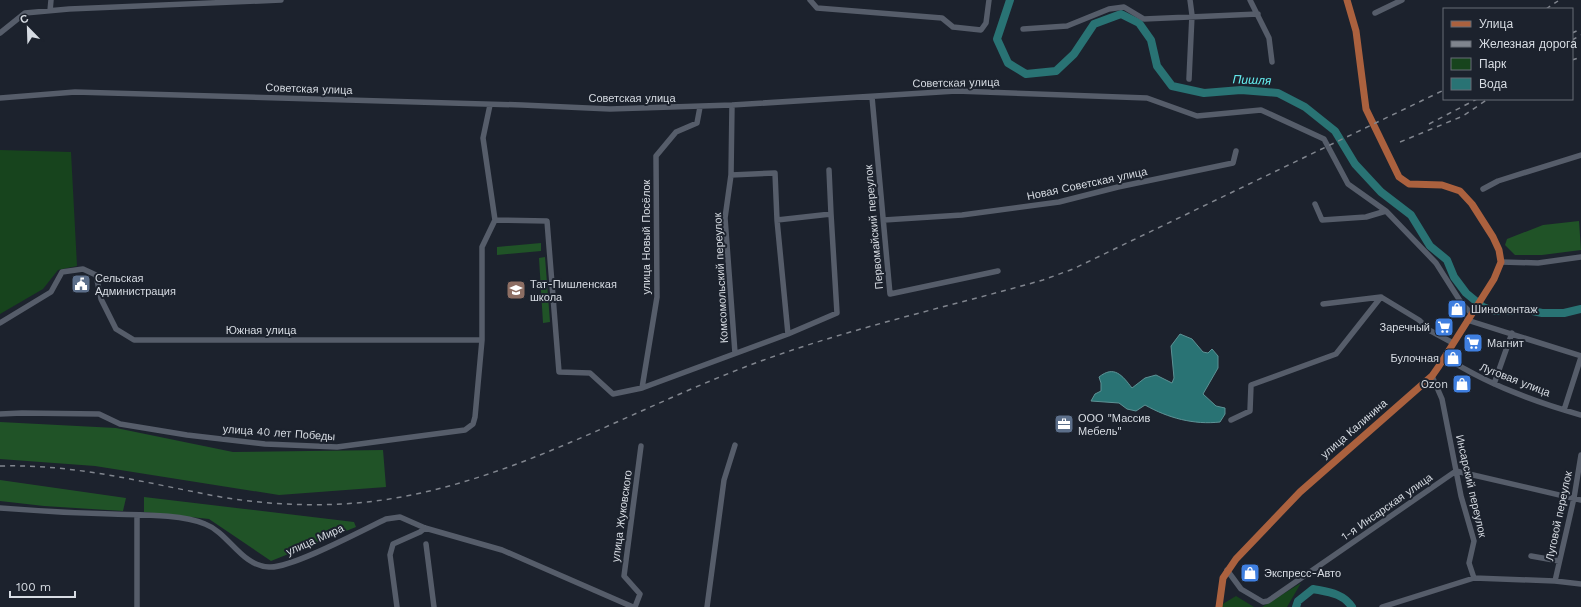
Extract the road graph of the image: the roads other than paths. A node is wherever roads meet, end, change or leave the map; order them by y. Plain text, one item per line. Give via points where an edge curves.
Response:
1 (51, 0) edge
2 (263, 0) edge
3 (281, 0) edge
4 (810, 0) edge
5 (989, 0) edge
6 (1190, 0) edge
7 (1250, 0) edge
8 (1347, 0) edge
9 (1402, 0) edge
10 (50, 11) junction
11 (1375, 13) dead end
12 (1258, 14) junction
13 (1192, 15) junction
14 (1023, 29) dead end
15 (0, 33) edge
16 (1272, 62) dead end
17 (1189, 79) dead end
18 (872, 97) junction
19 (0, 98) edge
20 (490, 105) junction
21 (732, 105) junction
22 (700, 107) junction
23 (1236, 151) dead end
24 (1581, 155) edge
25 (829, 170) dead end
26 (731, 175) junction
27 (1484, 189) dead end
28 (1315, 204) dead end
29 (1386, 211) junction
30 (831, 214) junction
31 (495, 220) junction
32 (777, 220) junction
33 (884, 220) junction
34 (1581, 257) edge
35 (1501, 262) junction
36 (998, 271) dead end
37 (1381, 297) junction
38 (1323, 304) dead end
39 (1471, 314) junction
40 (0, 323) edge
41 (1512, 333) junction
42 (788, 334) junction
43 (482, 340) junction
44 (1453, 343) junction
45 (735, 353) junction
46 (1581, 356) edge
47 (1445, 358) junction
48 (1432, 376) junction
49 (1494, 384) junction
50 (642, 388) junction
51 (1564, 410) junction
52 (0, 414) edge
53 (1581, 415) edge
54 (1231, 420) dead end
55 (735, 445) dead end
56 (641, 446) dead end
57 (1581, 455) edge
58 (1456, 471) junction
59 (1574, 498) junction
60 (1581, 500) edge
61 (0, 508) edge
62 (137, 515) junction
63 (425, 528) junction
64 (426, 544) dead end
65 (1531, 556) dead end
66 (1559, 561) junction
67 (1227, 570) junction
68 (1474, 578) junction
69 (1555, 581) junction
70 (1581, 584) edge
71 (137, 607) edge
72 (398, 607) edge
73 (434, 607) edge
74 (634, 607) edge
75 (707, 607) edge
76 (1219, 607) edge
77 (1382, 607) edge

1 - 10 street
2 - 3 street
2 - 10 street
4 - 5 street via 817,8 942,18 953,27 980,30 986,23
6 - 13 street
7 - 12 street
8 - 35 main road via 1356,31 1367,111 1403,181 1417,186 1451,187 1466,196 1493,237
9 - 11 street
10 - 15 street via 25,13
12 - 13 street
12 - 16 street via 1269,38
13 - 14 street via 1144,18 1124,7 1110,9 1067,26
13 - 17 street
18 - 21 street, Советская улица
18 - 29 street, Советская улица via 956,91 1147,98 1197,116 1261,110 1324,139 1348,184
18 - 33 street, Первомайский переулок
19 - 20 street, Советская улица via 75,92
20 - 22 street, Советская улица via 610,109
20 - 31 street via 484,138
21 - 22 street, Советская улица
21 - 26 street, Комсомольский переулок
22 - 50 street, улица Новый Посёлок via 697,123 676,132 656,156 657,297
23 - 33 street, Новая Советская улица via 1233,163 1059,202 962,215
24 - 27 street via 1520,174
25 - 30 street
26 - 32 street via 775,173
26 - 45 street, Комсомольский переулок via 725,218
28 - 29 street via 1322,220 1366,217
29 - 39 street via 1436,263
30 - 32 street
30 - 42 street via 837,313
31 - 43 street, улица 40 лет Победы via 482,247
31 - 50 street via 547,221 559,372 590,373 613,394
32 - 42 street
33 - 36 street, Первомайский переулок via 890,294
34 - 35 street via 1538,263
35 - 39 main road, улица Калинина via 1485,294
37 - 38 street
37 - 44 street
37 - 54 street via 1336,354 1250,385 1250,411
39 - 41 street
39 - 44 main road, улица Калинина
40 - 43 street, Южная улица via 52,292 62,272 83,269 96,275 100,299 116,329 134,340
41 - 46 street
41 - 49 street
42 - 45 street
43 - 52 street, улица 40 лет Победы via 475,417 473,424 466,430 337,447 265,444 187,435 120,424 99,414
44 - 47 main road, улица Калинина
45 - 50 street
46 - 51 street
47 - 48 main road, улица Калинина
47 - 49 street, Луговая улица
48 - 58 street, Инсарский переулок via 1442,399
48 - 67 main road, улица Калинина via 1300,492
49 - 51 street, Луговая улица
51 - 53 street, Луговая улица
55 - 75 street via 724,480
56 - 74 street, улица Жуковского via 624,576 640,594
57 - 59 street, Луговой переулок
58 - 59 street
58 - 67 street, 1-я Инсарская улица via 1268,601 1263,602 1242,589
58 - 68 street, Инсарский переулок via 1474,541 1469,563
59 - 60 street
59 - 66 street, Луговой переулок
61 - 62 street, улица Мира
62 - 63 street, улица Мира via 204,523 248,560 269,568 295,561 386,519 400,516
62 - 71 street
63 - 72 street via 393,544 390,555
63 - 74 street, улица Мира via 502,550
64 - 73 street
65 - 66 street
66 - 69 street, Луговой переулок
67 - 76 main road, улица Калинина via 1223,578
68 - 69 street
68 - 77 street
69 - 70 street

